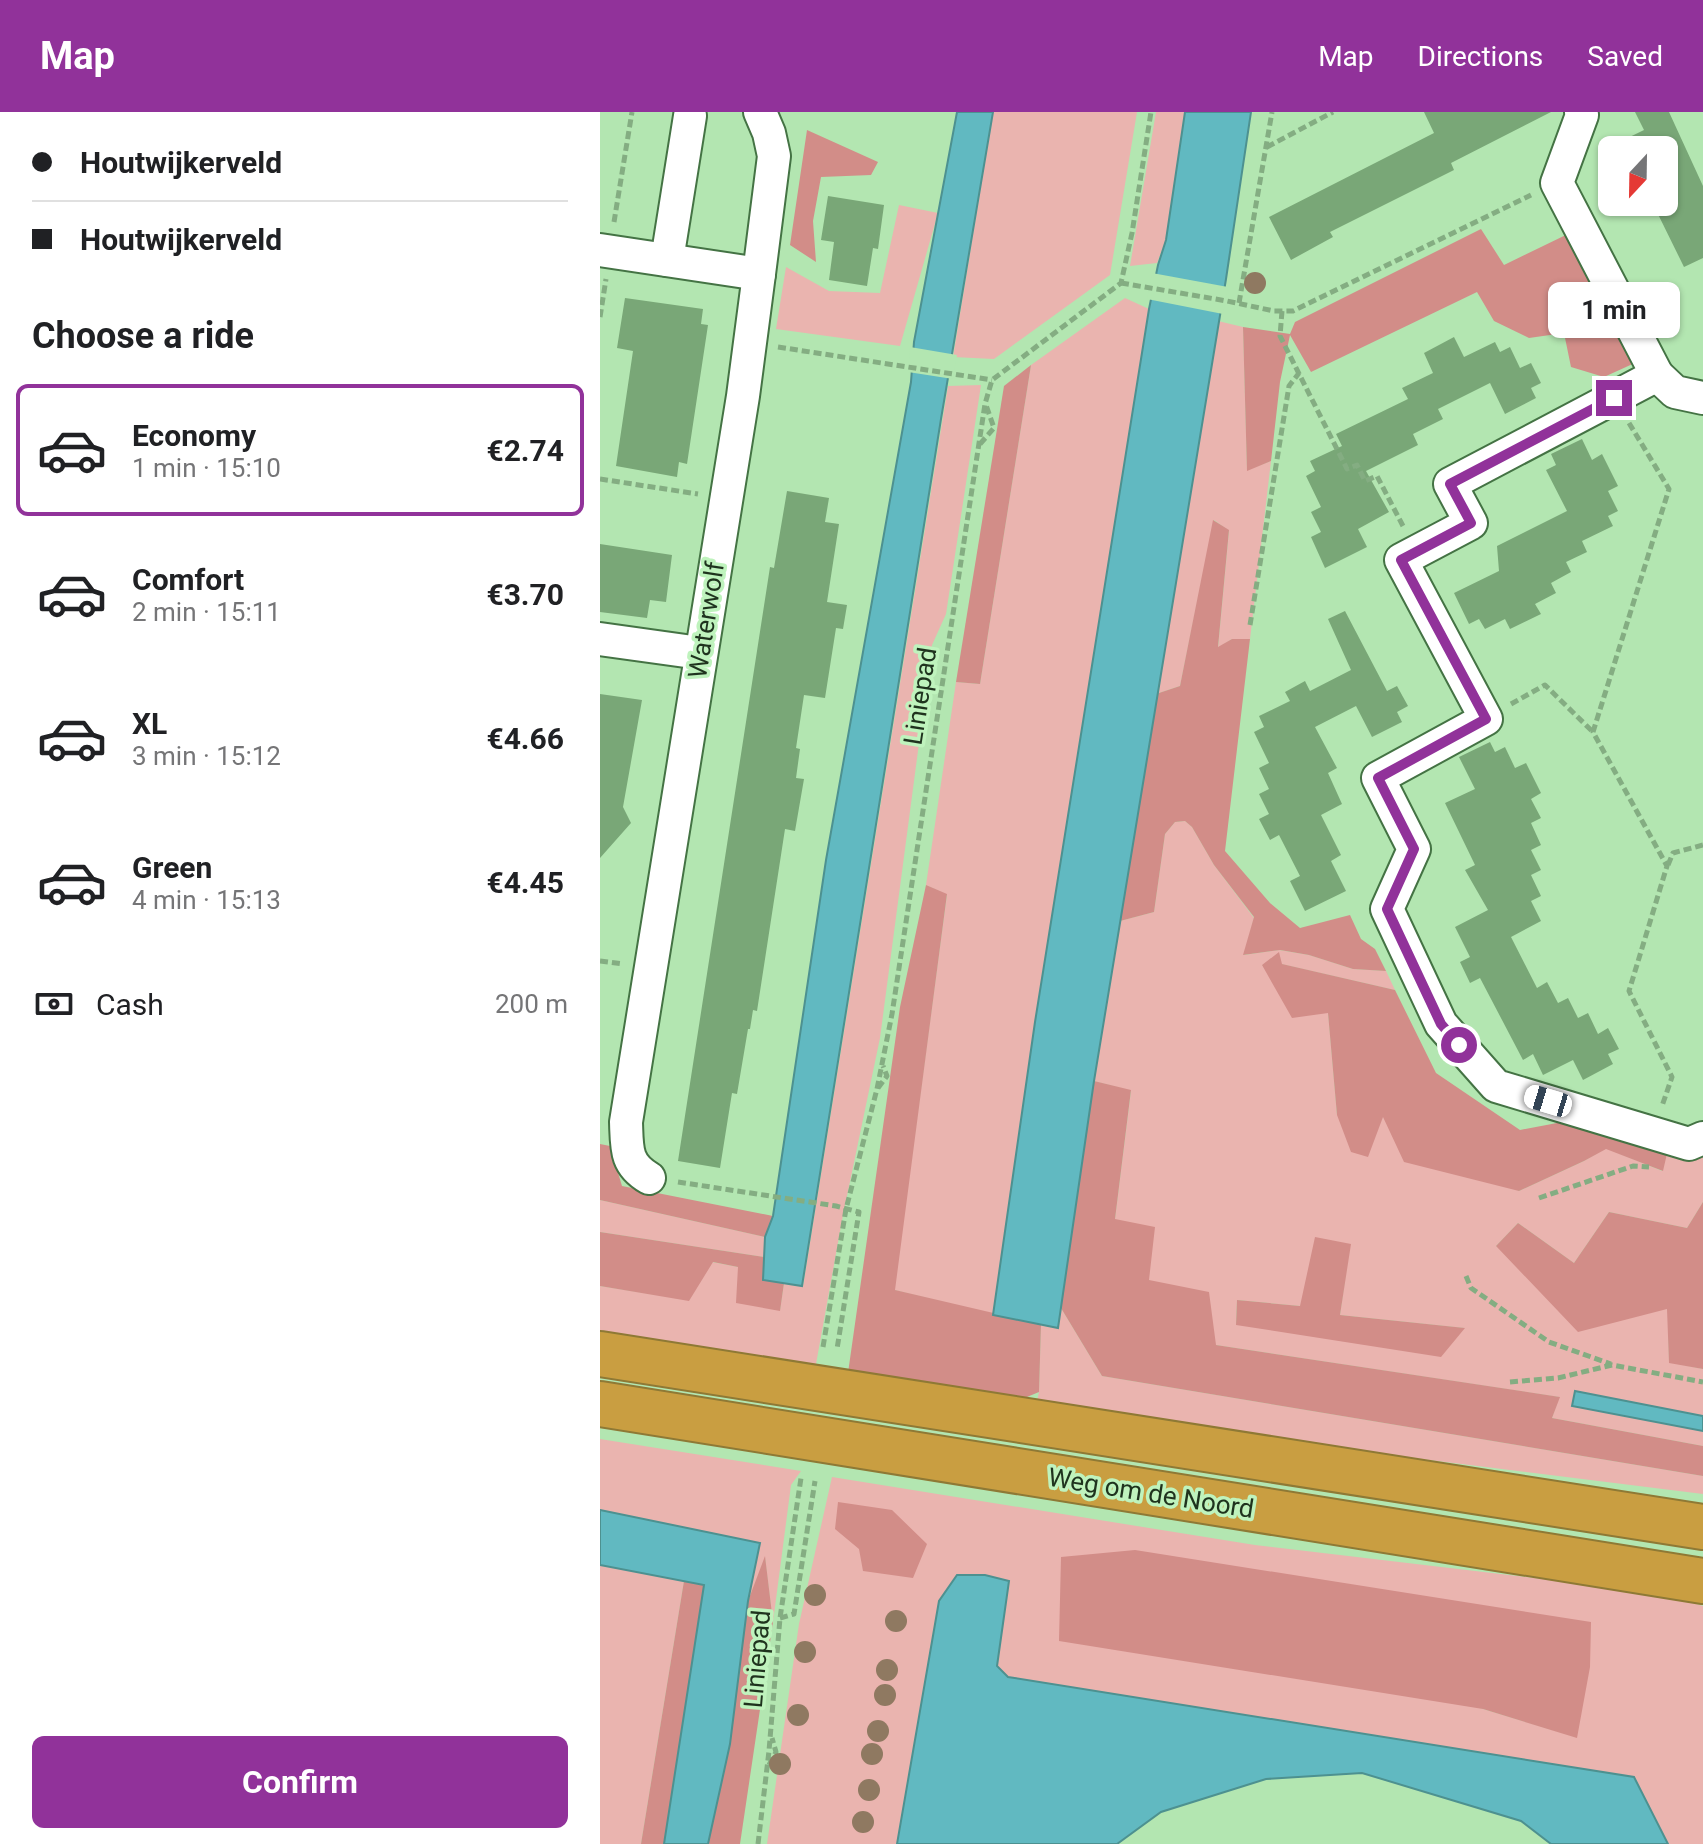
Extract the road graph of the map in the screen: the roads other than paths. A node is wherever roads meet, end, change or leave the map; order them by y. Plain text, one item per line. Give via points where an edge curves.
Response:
1 (1581, 112) edge
2 (765, 114) edge
3 (690, 116) dead end
4 (605, 250) edge
5 (667, 260) junction
6 (759, 274) junction
7 (1657, 375) junction
8 (1703, 398) edge
9 (600, 639) edge
10 (700, 653) junction
11 (613, 1120) edge
12 (1703, 1138) edge
13 (649, 1178) road end
14 (600, 1354) edge
15 (600, 1404) edge
16 (1703, 1527) edge
17 (1703, 1581) edge

1 - 7 street via 1557,183
2 - 6 street, Waterwolf via 774,156
3 - 5 street
4 - 5 street
5 - 6 street
6 - 10 street, Waterwolf
7 - 8 street via 1675,392
7 - 12 street via 1450,484 1471,523 1401,560 1486,719 1378,778 1414,849 1387,909 1441,1024 1496,1086 1689,1144
9 - 10 street
10 - 11 street, Waterwolf
11 - 13 street, Waterwolf via 635,1170
14 - 16 highway, Weg om de Noord
15 - 17 highway, Weg om de Noord

